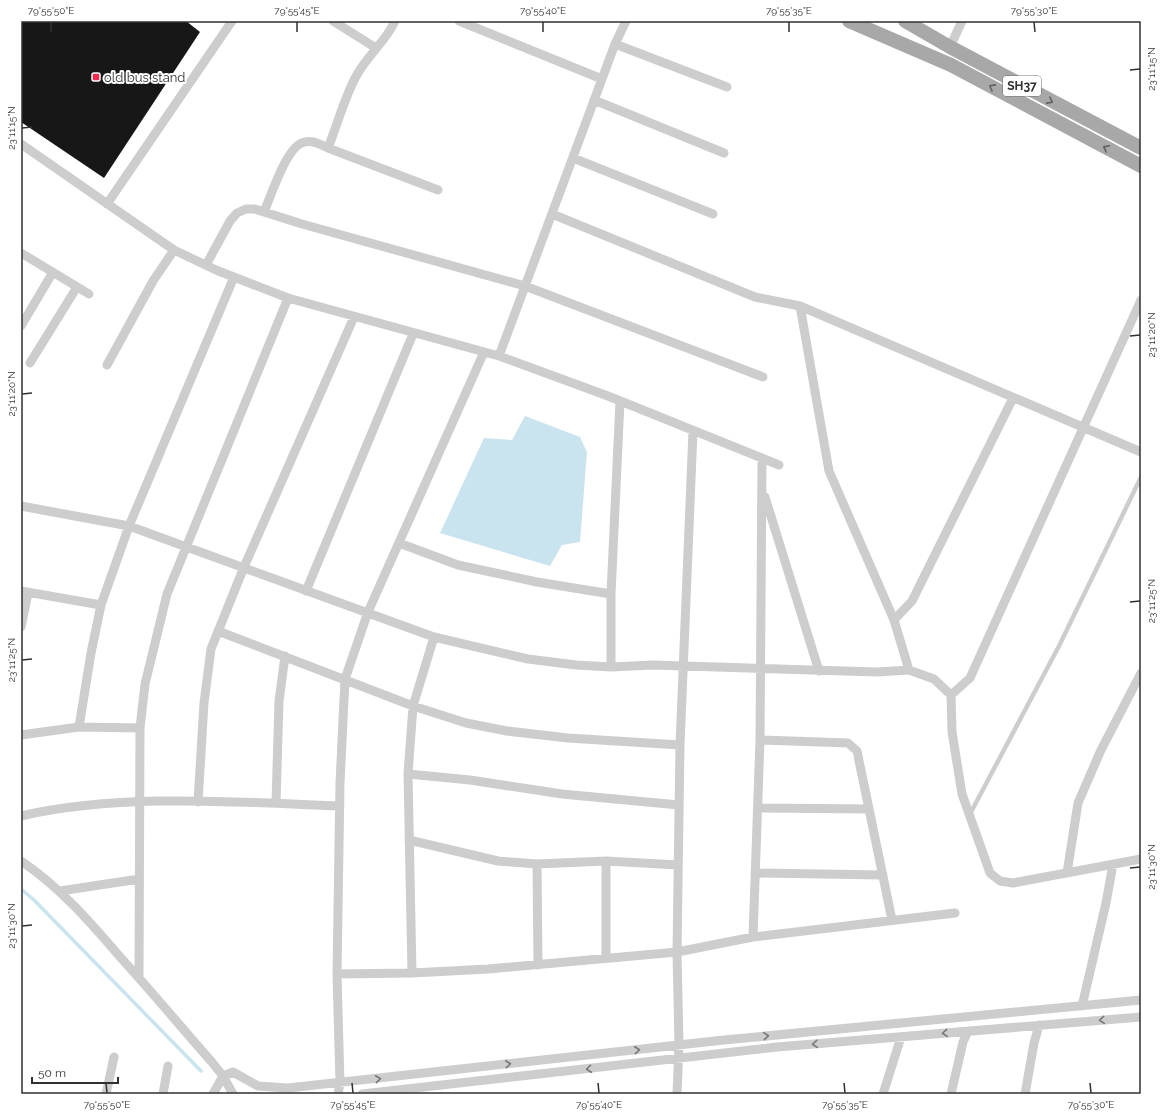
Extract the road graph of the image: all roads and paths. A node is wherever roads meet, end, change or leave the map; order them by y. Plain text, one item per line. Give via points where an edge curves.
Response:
1 (232, 21) edge
2 (333, 21) edge
3 (396, 21) edge
4 (459, 21) edge
5 (626, 21) edge
6 (849, 21) edge
7 (871, 21) edge
8 (905, 21) edge
9 (962, 21) edge
10 (884, 36) junction
11 (615, 44) junction
12 (950, 47) junction
13 (376, 48) junction
14 (602, 79) junction
15 (727, 87) dead end
16 (594, 100) junction
17 (21, 144) edge
18 (328, 148) junction
19 (1141, 148) edge
20 (724, 153) dead end
21 (573, 158) junction
22 (1141, 166) edge
23 (438, 190) dead end
24 (107, 204) junction
25 (264, 212) junction
26 (552, 214) junction
27 (713, 214) dead end
28 (174, 250) junction
29 (22, 256) edge
30 (206, 265) junction
31 (53, 272) junction
32 (234, 277) junction
33 (525, 286) junction
34 (77, 287) junction
35 (89, 294) dead end
36 (288, 298) junction
37 (1141, 300) edge
38 (800, 306) junction
39 (354, 317) junction
40 (21, 326) edge
41 (413, 334) junction
42 (484, 352) junction
43 (499, 356) junction
44 (30, 363) dead end
45 (107, 365) dead end
46 (763, 377) dead end
47 (1013, 398) junction
48 (620, 401) junction
49 (1084, 428) junction
50 (693, 431) junction
51 (1141, 452) edge
52 (762, 459) junction
53 (779, 465) dead end
54 (1141, 477) edge
55 (762, 488) junction
56 (21, 506) edge
57 (129, 526) junction
58 (399, 543) junction
59 (185, 546) junction
60 (244, 567) junction
61 (306, 591) junction
62 (24, 592) edge
63 (611, 594) junction
64 (101, 605) junction
65 (368, 612) junction
66 (894, 620) junction
67 (21, 627) edge
68 (218, 631) junction
69 (434, 636) junction
70 (285, 656) junction
71 (684, 666) junction
72 (611, 667) junction
73 (759, 669) junction
74 (909, 670) junction
75 (819, 671) junction
76 (1141, 673) edge
77 (345, 679) junction
78 (951, 695) junction
79 (413, 706) junction
80 (78, 727) junction
81 (140, 728) junction
82 (21, 735) edge
83 (760, 740) junction
84 (680, 745) junction
85 (408, 774) junction
86 (139, 802) junction
87 (198, 802) junction
88 (276, 803) junction
89 (679, 805) junction
90 (340, 806) junction
91 (758, 808) junction
92 (869, 809) junction
93 (21, 816) edge
94 (969, 816) junction
95 (409, 840) junction
96 (1141, 859) edge
97 (21, 861) edge
98 (606, 861) junction
99 (537, 864) junction
100 (1112, 864) junction
101 (678, 865) junction
102 (755, 873) junction
103 (1067, 873) junction
104 (883, 875) junction
105 (139, 879) junction
106 (60, 892) junction
107 (955, 913) dead end
108 (892, 920) junction
109 (753, 937) junction
110 (677, 952) junction
111 (606, 958) junction
112 (538, 965) junction
113 (412, 973) junction
114 (337, 974) junction
115 (139, 978) junction
116 (1141, 1000) edge
117 (1082, 1006) junction
118 (1141, 1016) edge
119 (1039, 1025) junction
120 (968, 1031) junction
121 (901, 1037) junction
122 (679, 1045) junction
123 (114, 1057) dead end
124 (678, 1059) junction
125 (168, 1066) dead end
126 (223, 1076) junction
127 (340, 1083) junction
128 (106, 1094) edge
129 (163, 1094) edge
130 (213, 1094) edge
131 (233, 1094) edge
132 (338, 1094) edge
133 (362, 1094) edge
134 (677, 1094) edge
135 (883, 1094) edge
136 (951, 1094) edge
137 (1025, 1094) edge

1 - 24 street
2 - 13 street
3 - 13 street via 389,35
4 - 14 street
5 - 11 street
6 - 10 main road
7 - 10 main road
8 - 12 main road, SH37
9 - 12 street
22 -> 10 main road via 951,65
11 - 14 street
11 - 15 street
12 -> 19 main road, SH37
13 - 18 street via 356,75
14 - 16 street
16 - 20 street
16 - 21 street
17 - 24 street
18 - 23 street
18 - 25 street via 311,142 296,146 286,160
21 - 26 street
21 - 27 street
24 - 28 street
25 - 30 street via 246,209 238,213 230,221
25 - 33 street
26 - 33 street
26 - 38 street via 755,297
28 - 30 street
28 - 45 street via 153,281
29 - 31 street
30 - 32 street
31 - 34 street
31 - 40 street
32 - 36 street
32 - 57 street
33 - 43 street
33 - 46 street
34 - 35 street
34 - 44 street
36 - 39 street
36 - 59 street
37 - 49 street
38 - 47 street
38 - 66 street via 829,471
39 - 41 street
39 - 60 street
41 - 42 street
41 - 61 street
42 - 43 street
42 - 58 street
43 - 48 street
47 - 49 street
47 - 66 street via 912,601
48 - 50 street
48 - 63 street
49 - 51 street
49 - 78 street via 970,678
50 - 52 street
50 - 71 street
52 - 53 street
52 - 55 street
54 - 94 lane via 1059,646
55 - 73 street
55 - 75 street
56 - 57 street
57 - 59 street
57 - 64 street
58 - 63 street via 458,565
58 - 65 street
59 - 60 street
59 - 81 street via 157,630 145,684
60 - 61 street
60 - 68 street
61 - 65 street
62 - 64 street
62 - 67 street
63 - 72 street
64 - 80 street
65 - 69 street
65 - 77 street
66 - 74 street
68 - 70 street
68 - 87 street via 212,649 204,703
69 - 72 street via 528,659
69 - 79 street
70 - 77 street
70 - 88 street via 279,701
71 - 72 street
71 - 73 street
71 - 84 street
73 - 75 street
73 - 83 street
74 - 75 street
74 - 78 street via 934,679
76 - 103 street via 1101,750 1078,803
77 - 79 street
77 - 90 street
78 - 94 street via 956,766
79 - 84 street via 466,724 507,731 568,738
79 - 85 street
80 - 81 street
80 - 82 street
81 - 86 street
83 - 91 street
83 - 92 street via 848,743 857,751
84 - 89 street
85 - 89 street via 470,780 562,794
85 - 95 street
86 - 87 street
86 - 93 street via 51,809
86 - 105 street
87 - 88 street
88 - 90 street
89 - 101 street
90 - 114 street
91 - 92 street
91 - 102 street
92 - 104 street
94 - 103 street via 990,873 1000,881 1013,883
95 - 99 street via 498,861
95 - 113 street
96 - 100 street
97 - 106 street
98 - 99 street
98 - 101 street
98 - 111 street
99 - 112 street
100 - 103 street
100 - 117 street via 1106,903
101 - 110 street
102 - 104 street
102 - 109 street
104 - 108 street
105 - 106 street
105 - 115 street
106 - 115 street
107 - 108 street
108 - 109 street
109 - 110 street
110 - 111 street
110 - 122 street
111 - 112 street
112 - 113 street
113 - 114 street
114 - 127 street
115 - 126 street
116 - 117 street
122 -> 117 street
118 -> 119 street
119 - 120 street
119 - 137 street via 1032,1049
120 -> 121 street
120 - 136 street
121 -> 124 street via 777,1047
121 - 135 street
122 - 124 street
127 -> 122 street
123 - 128 street
124 -> 133 street
124 - 134 street
125 - 129 street
126 - 127 street via 233,1072 258,1086 272,1088
126 - 130 street
126 - 131 street
127 - 132 street

